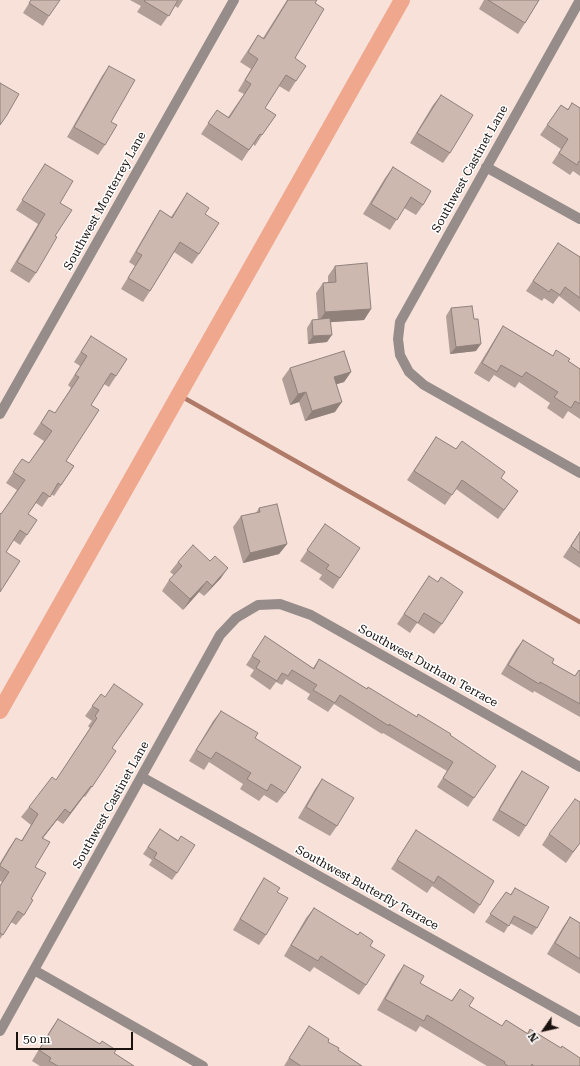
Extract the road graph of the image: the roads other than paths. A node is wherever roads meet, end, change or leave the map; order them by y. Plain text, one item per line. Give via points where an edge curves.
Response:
1 (234, 0) edge
2 (580, 0) edge
3 (486, 167) junction
4 (580, 219) edge
5 (0, 414) edge
6 (580, 473) edge
7 (258, 605) joint
8 (580, 767) edge
9 (142, 777) junction
10 (34, 970) junction
11 (580, 1022) edge
12 (0, 1031) edge
13 (203, 1066) edge

1 - 5 street, Southwest Monterrey Lane
2 - 3 street, Southwest Castinet Lane
3 - 4 street
3 - 6 street, Southwest Castinet Lane via 400,322 400,355 409,372 424,385
7 - 8 street, Southwest Durham Terrace via 280,604 311,615
7 - 9 street, Southwest Castinet Lane via 236,618 220,635
9 - 10 street, Southwest Castinet Lane
9 - 11 street, Southwest Butterfly Terrace
10 - 12 street, Southwest Castinet Lane
10 - 13 street

